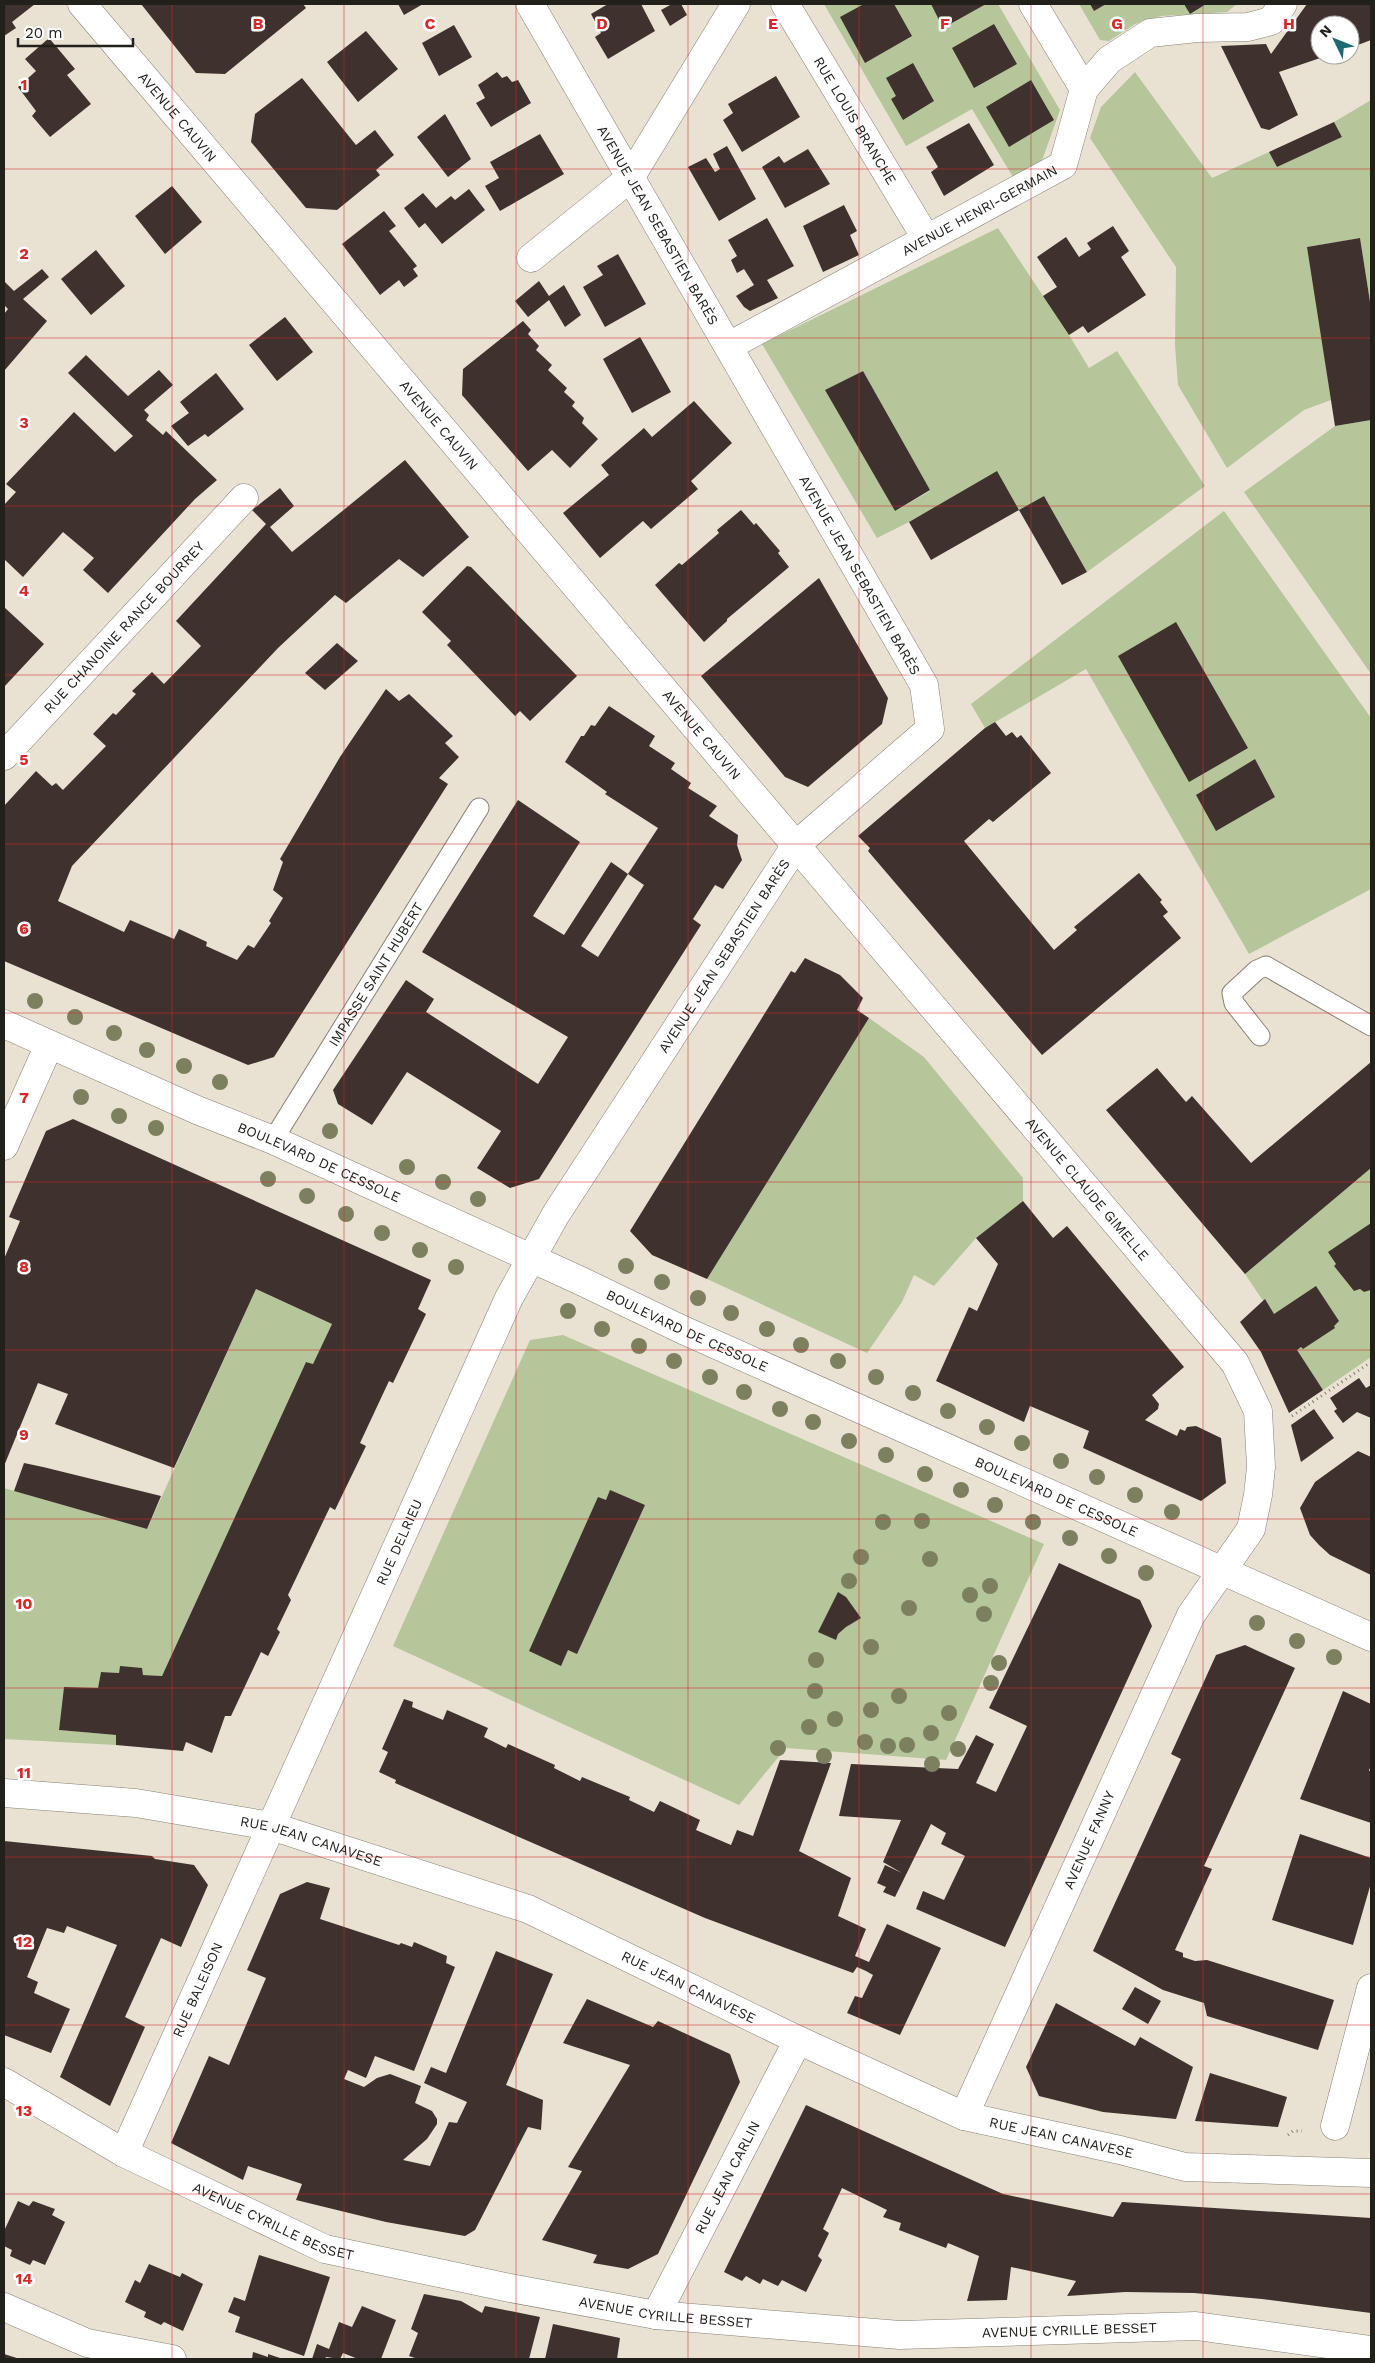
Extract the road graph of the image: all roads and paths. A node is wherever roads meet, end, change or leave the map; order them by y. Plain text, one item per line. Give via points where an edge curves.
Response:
1 (82, 4) edge
2 (530, 4) edge
3 (736, 4) edge
4 (785, 4) edge
5 (1033, 4) edge
6 (1283, 4) edge
7 (1084, 89) junction
8 (630, 178) junction
9 (926, 238) junction
10 (531, 258) dead end
11 (729, 346) junction
12 (244, 498) dead end
13 (4, 756) edge
14 (479, 808) dead end
15 (796, 846) junction
16 (4, 1024) edge
17 (1371, 1026) edge
18 (1260, 1036) dead end
19 (49, 1044) junction
20 (273, 1140) junction
21 (4, 1146) edge
22 (530, 1258) junction
23 (1371, 1362) edge
24 (1260, 1438) junction
25 (1222, 1569) junction
26 (1371, 1637) edge
27 (4, 1793) edge
28 (272, 1826) junction
29 (1371, 1988) edge
30 (798, 2040) junction
31 (4, 2082) edge
32 (964, 2116) junction
33 (1335, 2126) dead end
34 (124, 2153) junction
35 (1371, 2173) edge
36 (4, 2307) edge
37 (656, 2315) junction
38 (1371, 2350) edge
39 (172, 2359) edge

1 - 15 street, AVENUE CAUVIN
2 - 8 street, AVENUE JEAN SEBASTIEN BARÈS
3 - 8 street
4 - 9 street, RUE LOUIS BRANCHE
5 - 7 street
6 - 7 street, AVENUE HENRI-GERMAIN via 1271,21 1248,27 1150,33 1109,60
7 - 9 street, AVENUE HENRI-GERMAIN via 1063,165
8 - 10 street
8 - 11 street, AVENUE JEAN SEBASTIEN BARÈS
9 - 11 street, AVENUE HENRI-GERMAIN
11 - 15 street, AVENUE JEAN SEBASTIEN BARÈS via 924,686 930,729
12 - 13 street, RUE CHANOINE RANCE BOURREY
14 - 20 lane, IMPASSE SAINT HUBERT
15 - 22 street, AVENUE JEAN SEBASTIEN BARÈS
15 - 24 street, AVENUE CLAUDE GIMELLE via 1235,1363 1258,1411
16 - 19 street, BOULEVARD DE CESSOLE
17 - 18 lane via 1266,966 1232,993 1234,1003
19 - 20 street, BOULEVARD DE CESSOLE
19 - 21 street
20 - 22 street, BOULEVARD DE CESSOLE
22 - 25 street, BOULEVARD DE CESSOLE via 683,1330
22 - 28 street, RUE DELRIEU via 505,1306
23 - 24 path
24 - 25 street, AVENUE CLAUDE GIMELLE via 1258,1495 1251,1529
25 - 26 street, BOULEVARD DE CESSOLE
25 - 32 street, AVENUE FANNY via 1191,1615
27 - 28 street, RUE JEAN CANAVESE via 136,1803
28 - 30 street, RUE JEAN CANAVESE via 528,1909
28 - 34 street, RUE BALEISON
29 - 33 street
30 - 32 street, RUE JEAN CANAVESE
30 - 37 street, RUE JEAN CARLIN
31 - 34 street, AVENUE CYRILLE BESSET
32 - 35 street, RUE JEAN CANAVESE via 1185,2167
34 - 37 street, AVENUE CYRILLE BESSET via 325,2249
36 - 39 street via 87,2342
37 - 38 street, AVENUE CYRILLE BESSET via 900,2335 1196,2326

